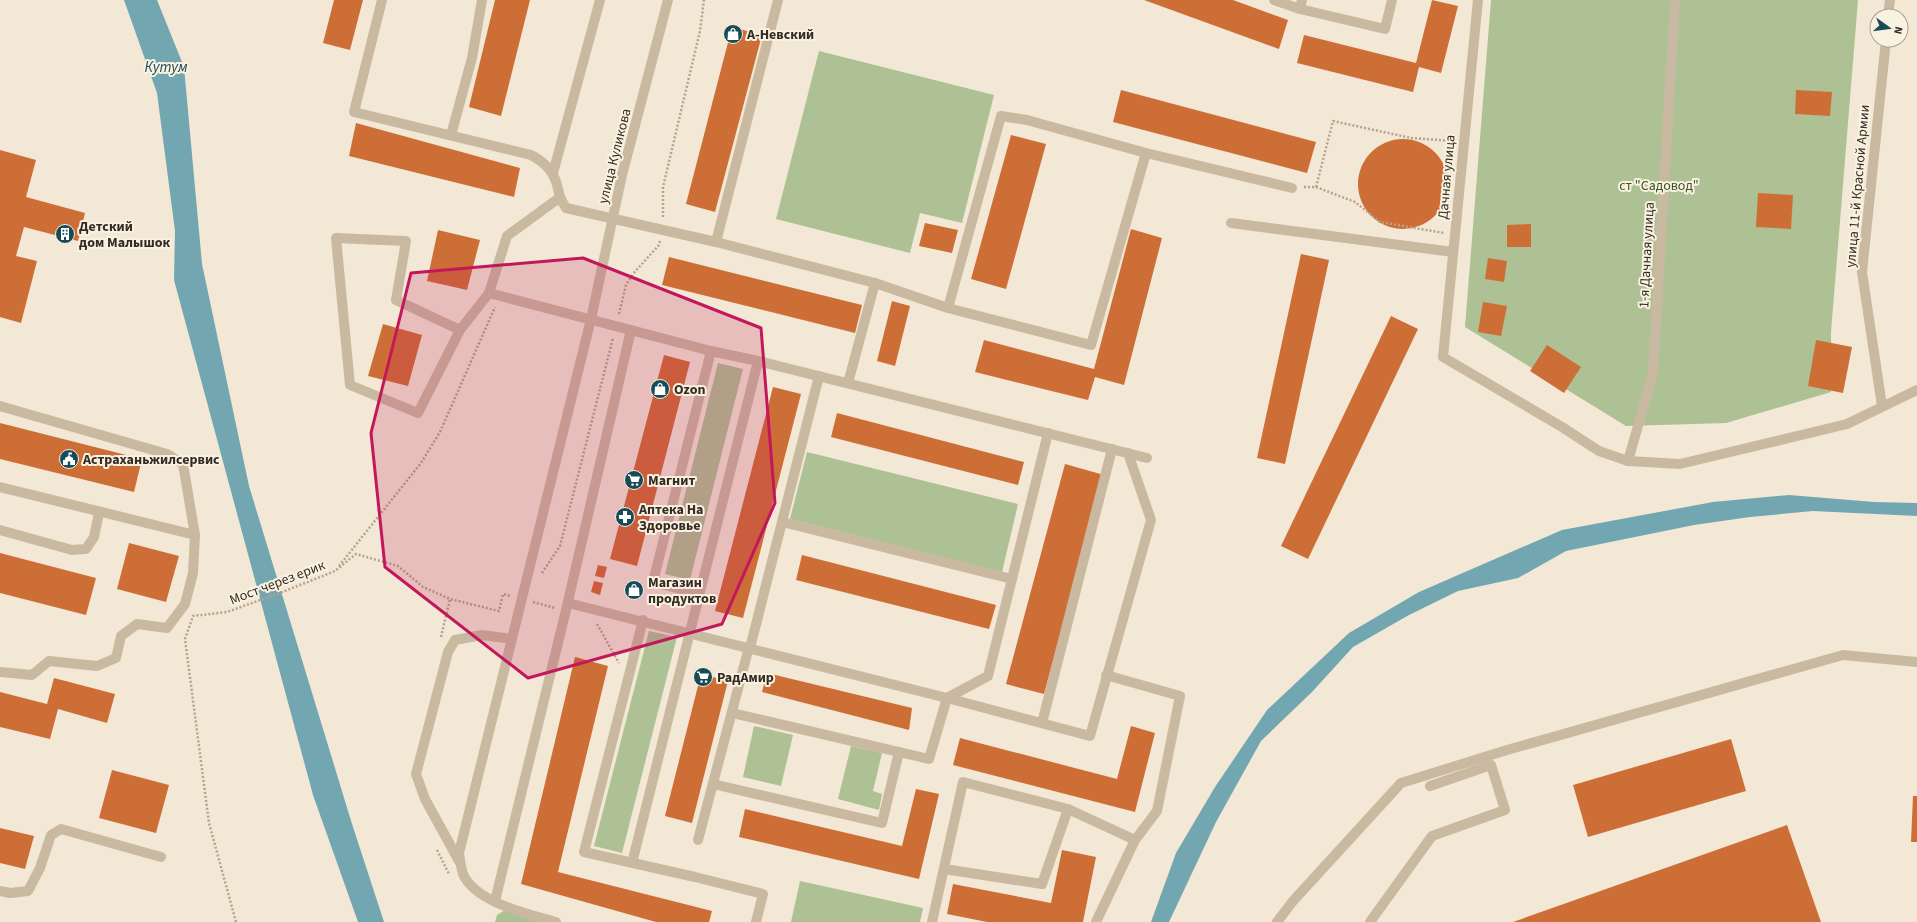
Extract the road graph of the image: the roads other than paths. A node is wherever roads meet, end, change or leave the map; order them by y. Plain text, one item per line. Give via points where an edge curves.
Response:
1 (382, 0) edge
2 (482, 0) edge
3 (600, 0) edge
4 (668, 0) edge
5 (778, 0) edge
6 (1274, 0) edge
7 (1392, 0) edge
8 (1478, 0) edge
9 (1675, 0) edge
10 (1301, 5) edge
11 (1885, 48) edge
12 (451, 135) junction
13 (1146, 153) junction
14 (553, 173) junction
15 (1292, 188) road end
16 (559, 198) junction
17 (614, 218) junction
18 (1231, 223) dead end
19 (716, 242) junction
20 (1453, 252) junction
21 (875, 283) junction
22 (489, 293) junction
23 (948, 308) junction
24 (590, 319) junction
25 (460, 330) junction
26 (631, 330) junction
27 (712, 351) junction
28 (758, 361) junction
29 (819, 376) junction
30 (848, 383) junction
31 (1917, 390) edge
32 (0, 406) edge
33 (1882, 406) junction
34 (1048, 433) junction
35 (1112, 449) junction
36 (1128, 453) junction
37 (1147, 458) dead end
38 (1628, 460) junction
39 (0, 487) edge
40 (100, 513) junction
41 (782, 522) junction
42 (0, 530) edge
43 (195, 535) junction
44 (1012, 579) junction
45 (699, 594) junction
46 (567, 607) junction
47 (643, 620) junction
48 (689, 632) junction
49 (512, 639) junction
50 (750, 648) junction
51 (1917, 662) edge
52 (0, 672) edge
53 (1106, 675) junction
54 (947, 698) junction
55 (732, 712) junction
56 (1042, 723) junction
57 (899, 752) junction
58 (713, 784) junction
59 (1430, 786) dead end
60 (1068, 809) junction
61 (698, 840) dead end
62 (1135, 840) junction
63 (161, 857) dead end
64 (632, 863) junction
65 (461, 865) junction
66 (944, 869) junction
67 (0, 891) edge
68 (495, 901) junction
69 (556, 922) edge
70 (756, 922) edge
71 (932, 922) edge
72 (1096, 922) edge
73 (1277, 922) edge
74 (1370, 922) edge

1 - 12 street via 354,112
2 - 12 street via 472,58
3 - 14 street
4 - 17 street, улица Куликова via 622,175
5 - 19 street
6 - 10 street
7 - 10 street via 1385,29
8 - 20 street, Дачная улица
9 - 38 street, 1-я Дачная улица via 1653,373
11 - 33 street, улица 11-й Красной Армии via 1862,272
12 - 14 street via 531,155 544,163
13 - 15 street
13 - 23 street via 1091,345
13 - 23 street via 1027,120 1001,116
14 - 16 street
16 - 17 street via 566,208
16 - 22 street via 507,236
17 - 19 street
17 - 24 street, улица Куликова
18 - 20 street
19 - 21 street
20 - 38 street, Дачная улица via 1443,357 1599,451
21 - 23 street
21 - 30 street
22 - 24 street
22 - 25 street
24 - 26 street
24 - 49 street, улица Куликова
25 - 25 street via 418,413 350,385 336,238 406,241 396,300
26 - 27 street
26 - 46 street
27 - 28 street
27 - 45 street via 653,582
28 - 29 street
28 - 45 street
29 - 30 street
29 - 41 street
30 - 34 street
31 - 33 street
32 - 43 street via 167,454 183,464
33 - 38 street via 1847,424 1680,464
34 - 35 street
34 - 44 street
35 - 36 street
35 - 56 street
36 - 37 street
36 - 53 street via 1150,520
39 - 40 street
40 - 42 street via 94,537 86,549 72,550
40 - 43 street
41 - 44 street
41 - 50 street
43 - 52 street via 193,573 185,604 167,628 137,624 121,636 116,658 97,666 49,662 32,675
44 - 54 street via 988,676
45 - 48 street
46 - 47 street via 588,608
46 - 68 street
47 - 48 street
47 - 64 street via 584,852
48 - 50 street
48 - 64 street
49 - 65 street, улица Куликова via 460,844
49 - 65 street via 482,635 455,640 448,652 416,774 426,799
50 - 54 street
50 - 55 street
51 - 73 street via 1843,655 1507,750 1401,783 1293,901
53 - 56 street via 1090,736
53 - 62 street via 1180,696 1157,811
54 - 56 street
54 - 57 street via 929,759
55 - 57 street
55 - 58 street
57 - 58 street via 882,823
58 - 61 street
59 - 74 street via 1491,765 1505,810 1432,836
60 - 62 street
60 - 66 street via 1042,884
60 - 66 street via 963,782
62 - 72 street
63 - 67 street via 61,829 51,835 40,868 28,890 10,893
64 - 70 street via 763,894
65 - 68 street via 475,891
66 - 71 street
68 - 69 street

